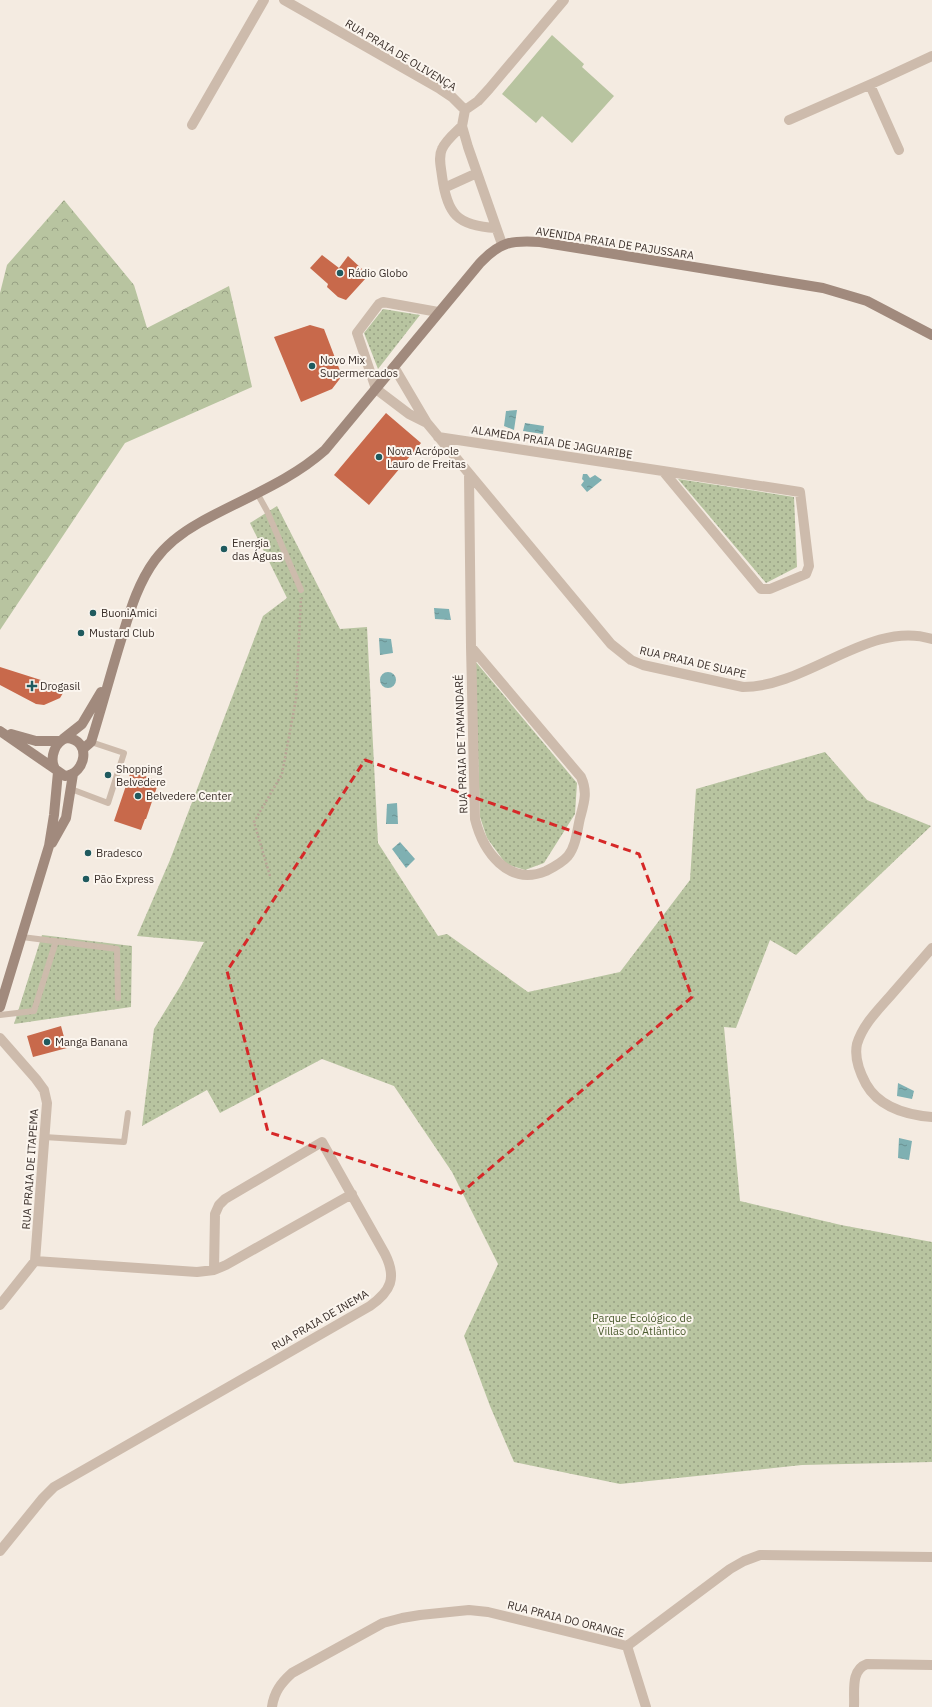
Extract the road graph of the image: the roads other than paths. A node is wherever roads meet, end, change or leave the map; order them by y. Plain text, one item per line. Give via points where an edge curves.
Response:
1 (264, 0) edge
2 (284, 0) edge
3 (564, 0) edge
4 (932, 56) edge
5 (870, 85) junction
6 (465, 110) junction
7 (789, 120) dead end
8 (192, 125) dead end
9 (462, 126) junction
10 (899, 150) dead end
11 (477, 173) junction
12 (444, 188) junction
13 (496, 228) junction
14 (502, 244) junction
15 (438, 312) junction
16 (932, 336) edge
17 (394, 367) junction
18 (376, 389) junction
19 (427, 423) junction
20 (438, 437) junction
21 (663, 471) junction
22 (469, 474) junction
23 (257, 493) junction
24 (301, 590) road end
25 (932, 639) edge
26 (471, 647) junction
27 (109, 678) junction
28 (2, 731) edge
29 (62, 740) junction
30 (87, 746) junction
31 (56, 771) junction
32 (73, 774) junction
33 (71, 789) junction
34 (49, 846) junction
35 (22, 936) junction
36 (56, 941) junction
37 (932, 948) edge
38 (118, 998) dead end
39 (0, 1007) edge
40 (0, 1015) edge
41 (0, 1038) edge
42 (128, 1112) dead end
43 (932, 1117) edge
44 (44, 1137) junction
45 (352, 1194) junction
46 (35, 1261) junction
47 (214, 1270) junction
48 (0, 1305) edge
49 (0, 1551) edge
50 (932, 1557) edge
51 (627, 1646) junction
52 (932, 1665) edge
53 (272, 1707) edge
54 (646, 1707) edge
55 (854, 1707) edge

1 - 8 street
2 - 6 street, RUA PRAIA DE OLIVENÇA via 440,89
3 - 6 street via 489,89
4 - 5 street
5 - 7 street
5 - 10 street
6 - 9 street
9 - 11 street
9 - 12 street via 441,150
11 - 12 street
11 - 13 street
12 - 13 street via 448,204 462,221
13 - 14 street
14 - 15 street, AVENIDA PRAIA DE PAJUSSARA via 490,252
14 - 16 street, AVENIDA PRAIA DE PAJUSSARA via 540,242 823,288 867,301
15 - 17 street, AVENIDA PRAIA DE PAJUSSARA
15 - 18 street via 383,302 359,328 357,338
17 - 18 street, AVENIDA PRAIA DE PAJUSSARA
17 - 19 street, RUA PRAIA DE SUAPE
18 - 19 street, RUA PRAIA DE SUAPE via 409,414
18 - 23 street, AVENIDA PRAIA DE PAJUSSARA via 337,436 311,462 293,475
19 - 20 street, RUA PRAIA DE SUAPE
20 - 21 street, ALAMEDA PRAIA DE JAGUARIBE
20 - 22 street, RUA PRAIA DE SUAPE
21 - 21 street, ALAMEDA PRAIA DE JAGUARIBE via 761,589 770,589 806,574 809,566 800,492
22 - 25 street, RUA PRAIA DE SUAPE via 611,644 631,660 643,665 743,687 758,687 804,672 889,636 908,634
22 - 26 street, RUA PRAIA DE TAMANDARÉ
23 - 24 lane
23 - 27 street, AVENIDA PRAIA DE PAJUSSARA via 198,523 156,559 143,579
26 - 26 street, RUA PRAIA DE TAMANDARÉ via 581,777 585,786 586,796 574,847 563,861 540,873 520,874 501,866 475,819
27 - 29 street, AVENIDA PRAIA DE PAJUSSARA via 82,724
27 - 30 street, AVENIDA PRAIA DE PAJUSSARA
28 - 29 street via 36,741
28 - 31 street
29 - 30 street via 75,739
29 - 31 street via 57,744 53,755
30 - 32 street via 82,762
30 - 33 lane via 124,753 108,803
31 - 32 street via 65,776
31 - 34 street via 54,816
32 - 33 street
33 - 34 street via 66,818
34 - 35 street
35 - 36 lane
35 - 39 street
36 - 38 lane via 117,949
36 - 40 lane via 34,1011
37 - 43 street via 872,1017 857,1044 857,1060 869,1090 884,1104 900,1111
41 - 44 street, RUA PRAIA DE ITAPEMA via 44,1090
42 - 44 lane via 124,1142
44 - 46 street, RUA PRAIA DE ITAPEMA
45 - 47 street
45 - 47 street, RUA PRAIA DE INEMA via 322,1142 219,1205 215,1214
45 - 49 street, RUA PRAIA DE INEMA via 390,1264 391,1283 379,1300 66,1479 43,1498
46 - 47 street via 197,1272
46 - 48 street
50 - 51 street, RUA PRAIA DO ORANGE via 760,1555 744,1560 730,1569
51 - 53 street, RUA PRAIA DO ORANGE via 488,1612 469,1610 402,1618 383,1624 292,1673 276,1691
51 - 54 street
52 - 55 street via 861,1666 855,1676

